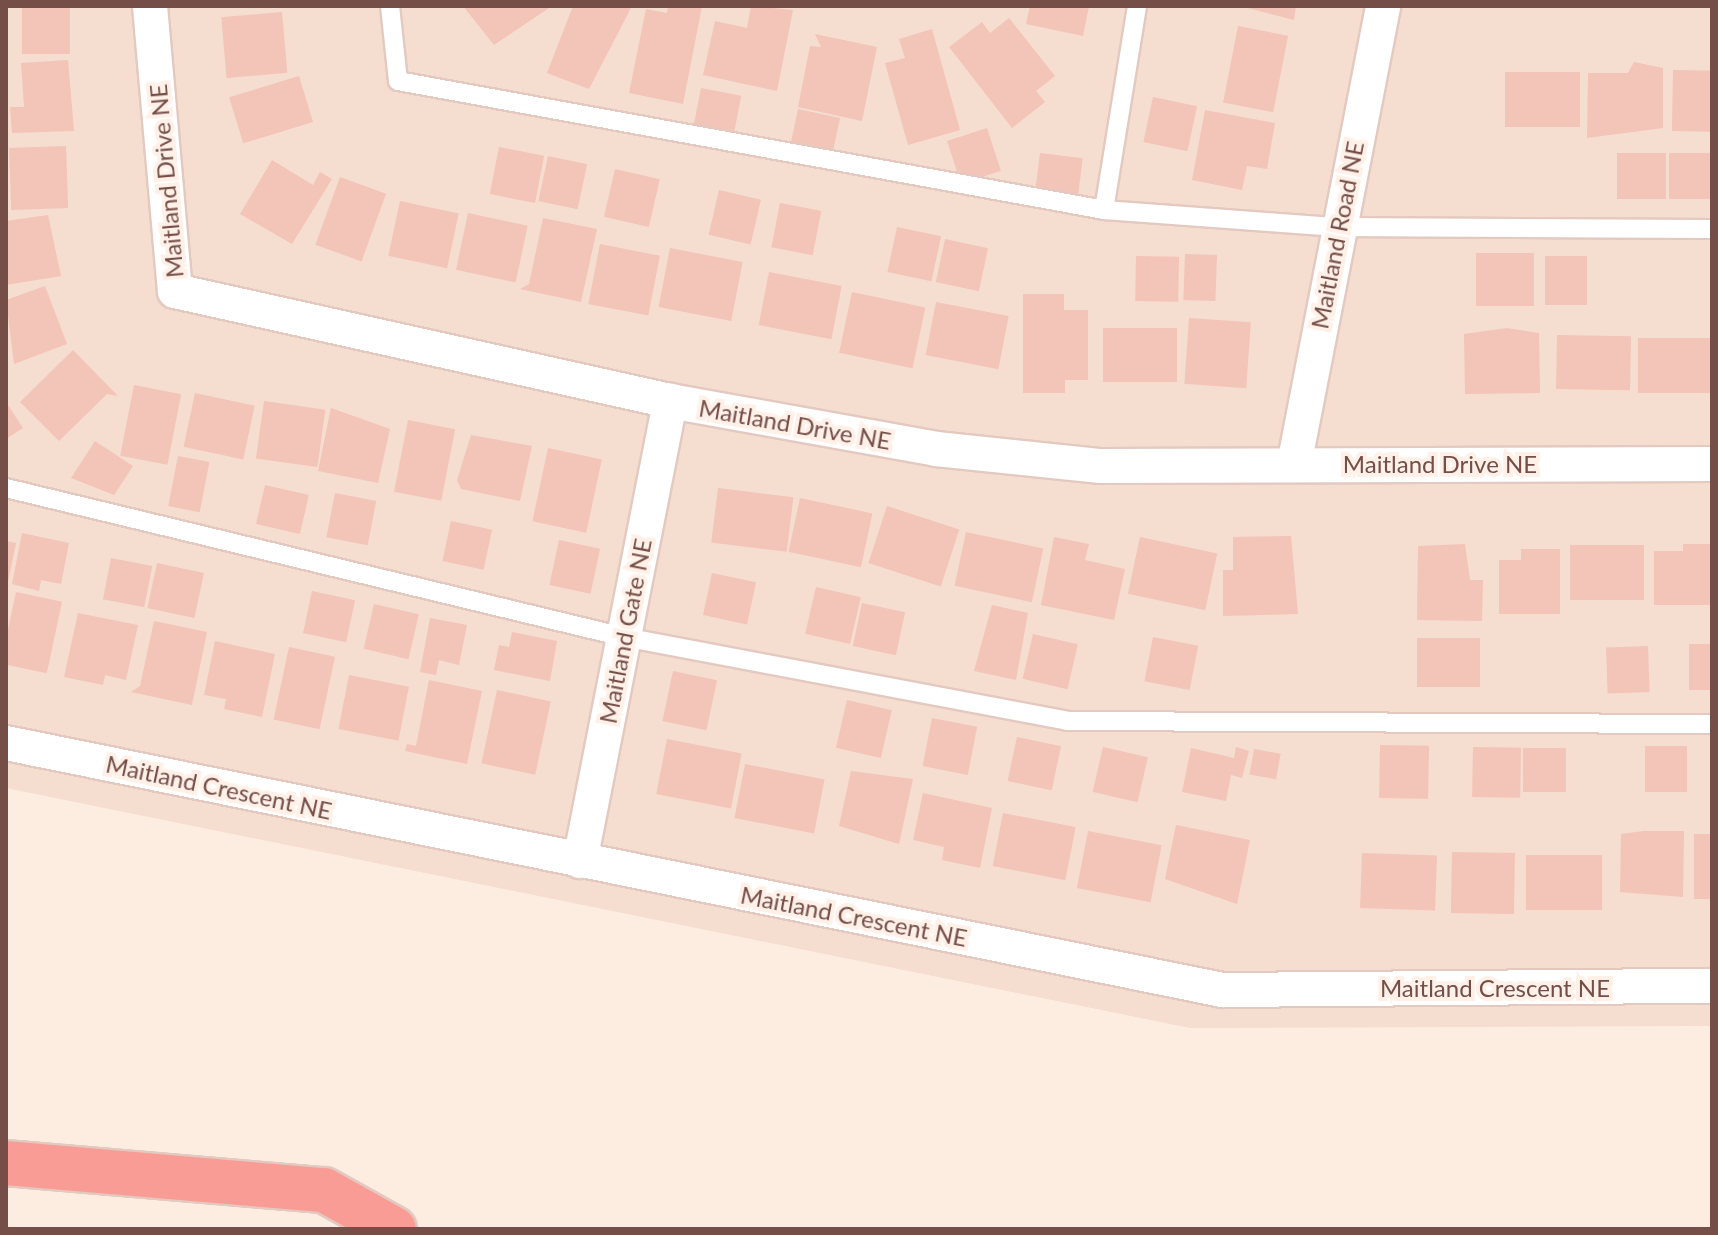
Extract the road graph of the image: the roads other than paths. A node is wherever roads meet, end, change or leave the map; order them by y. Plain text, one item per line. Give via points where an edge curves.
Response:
1 (150, 6) edge
2 (390, 6) edge
3 (1137, 6) edge
4 (1383, 6) edge
5 (1104, 210) junction
6 (1337, 227) junction
7 (1712, 229) edge
8 (670, 401) junction
9 (1712, 464) edge
10 (1294, 465) junction
11 (6, 488) edge
12 (624, 637) junction
13 (1712, 724) edge
14 (6, 743) edge
15 (580, 861) junction
16 (1712, 986) edge
17 (6, 1163) edge
18 (394, 1229) edge

1 - 8 street, Maitland Drive NE via 175,291
2 - 5 lane via 398,81
3 - 5 lane
4 - 6 street, Maitland Road NE
5 - 6 lane
6 - 7 lane
6 - 10 street, Maitland Road NE
8 - 10 street, Maitland Drive NE via 936,449 1101,466
8 - 12 street, Maitland Gate NE
9 - 10 street, Maitland Drive NE
11 - 12 lane
12 - 13 lane via 1067,721
12 - 15 street, Maitland Gate NE
14 - 15 street, Maitland Crescent NE
15 - 16 street, Maitland Crescent NE via 1222,990
17 - 18 highway via 324,1190

